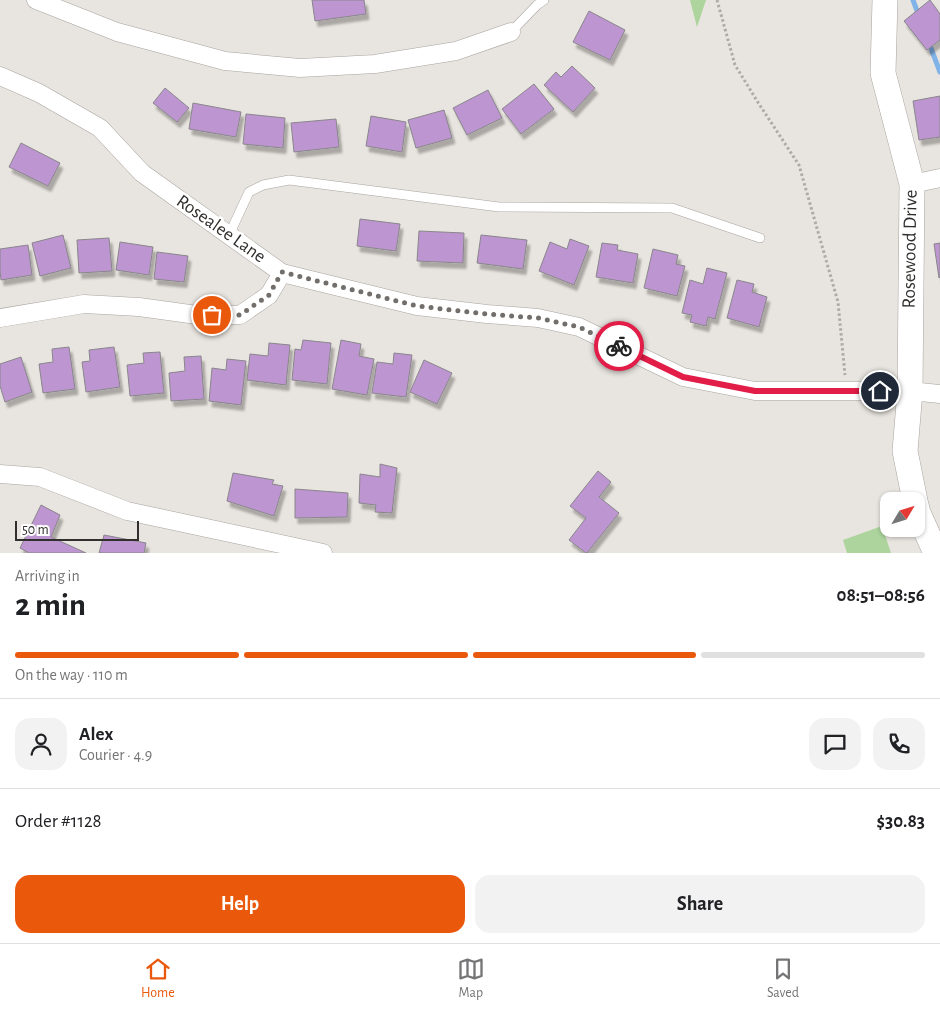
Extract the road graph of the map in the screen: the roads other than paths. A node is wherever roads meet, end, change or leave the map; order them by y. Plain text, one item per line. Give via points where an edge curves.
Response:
1 (36, 0) edge
2 (544, 0) edge
3 (885, 0) edge
4 (511, 32) joint
5 (0, 76) edge
6 (940, 178) edge
7 (912, 184) junction
8 (229, 235) junction
9 (760, 238) dead end
10 (282, 272) junction
11 (0, 318) edge
12 (910, 391) junction
13 (940, 394) edge
14 (0, 474) edge
15 (914, 492) edge
16 (925, 529) edge
17 (323, 553) edge
18 (936, 553) edge

1 - 4 street via 117,32 225,61 300,68 375,64 456,51
2 - 4 lane
3 - 7 street, Rosewood Drive via 883,73
5 - 8 street, Rosealee Lane via 39,93 100,128 142,173
6 - 7 street
7 - 12 street, Rosewood Drive
8 - 9 lane via 249,192 262,185 289,180 499,207 672,208
8 - 10 street, Rosealee Lane
10 - 11 street via 269,295 240,315 197,315 140,306 84,304
10 - 12 street, Rosealee Lane via 417,306 538,318 579,327 683,377 755,391
12 - 13 street, Rosealee Lane
12 - 15 street, Rosewood Drive via 905,451
14 - 17 street via 40,477 127,510
16 - 18 street

